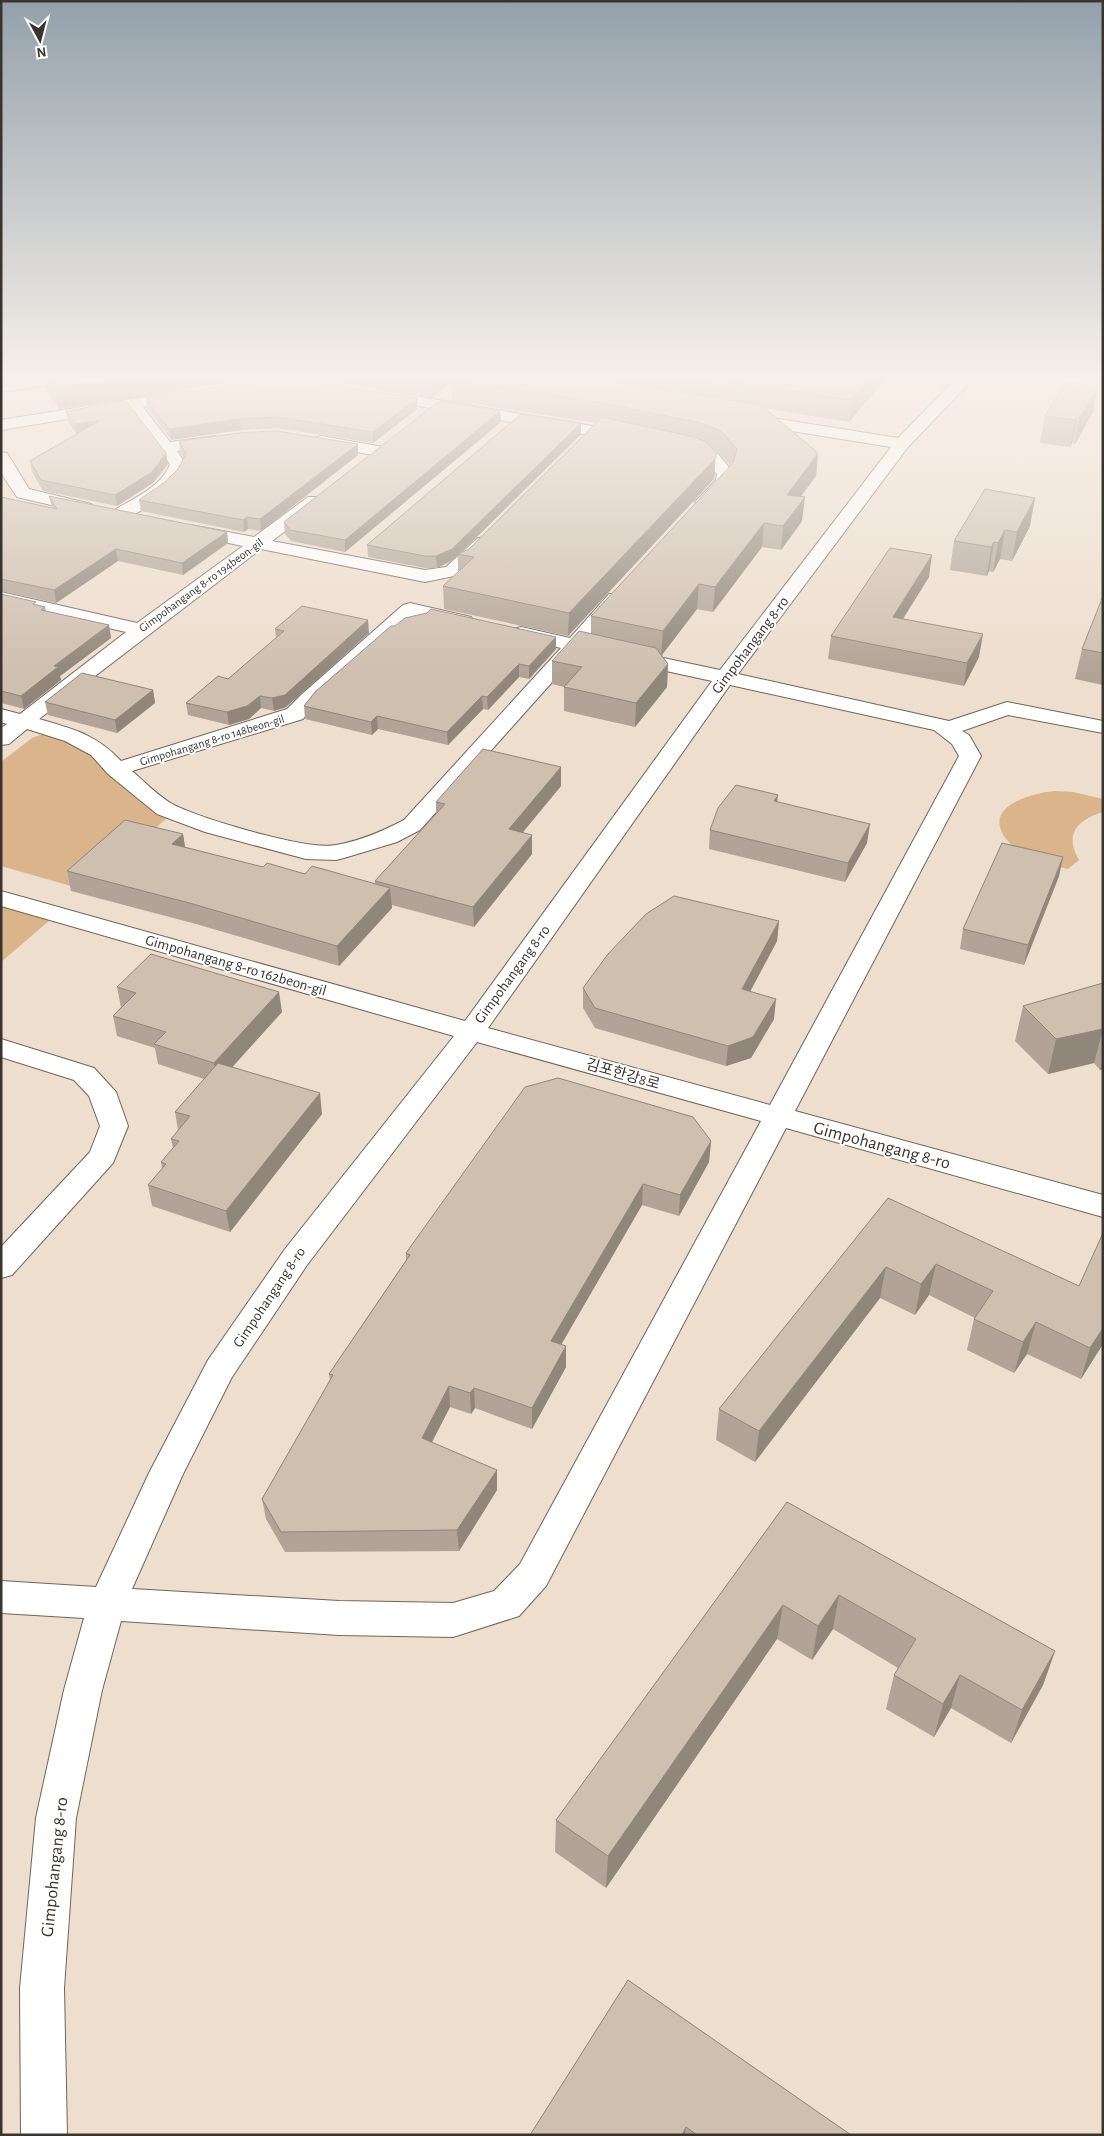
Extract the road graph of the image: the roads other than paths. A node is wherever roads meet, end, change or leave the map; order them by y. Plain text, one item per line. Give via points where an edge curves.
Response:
1 (11, 476) edge
2 (173, 476) edge
3 (725, 476) edge
4 (878, 476) edge
5 (326, 492) edge
6 (119, 515) junction
7 (691, 516) edge
8 (147, 521) edge
9 (175, 526) edge
10 (495, 532) edge
11 (259, 544) junction
12 (363, 549) dead end
13 (348, 562) junction
14 (626, 588) edge
15 (1, 598) edge
16 (141, 630) junction
17 (573, 645) junction
18 (725, 677) junction
19 (1, 715) edge
20 (25, 720) junction
21 (1103, 727) edge
22 (946, 729) junction
23 (1, 739) edge
24 (116, 769) junction
25 (1, 898) edge
26 (471, 1032) junction
27 (1, 1048) edge
28 (776, 1116) junction
29 (1103, 1206) edge
30 (1, 1267) edge
31 (1, 1597) edge
32 (107, 1604) junction
33 (44, 2135) edge

1 - 6 street via 23,493
2 - 6 street
3 - 7 street
4 - 18 street, Gimpohangang 8-ro
5 - 11 street, Gimpohangang 8-ro 194beon-gil
6 - 8 street
9 - 11 street
10 - 13 street via 461,566 440,575 411,574
11 - 13 street
11 - 16 street, Gimpohangang 8-ro 194beon-gil
12 - 13 street
14 - 17 street
15 - 16 street
16 - 20 street, Gimpohangang 8-ro 194beon-gil
17 - 18 street, Gimpohangang 8-ro 148beon-gil
17 - 24 street, Gimpohangang 8-ro 148beon-gil via 410,609 295,714
17 - 24 street via 412,825 389,837 336,853 306,852 213,827 164,809
18 - 22 street, Gimpohangang 8-ro 148beon-gil
18 - 26 street, Gimpohangang 8-ro
19 - 20 street
20 - 23 street, Gimpohangang 8-ro 194beon-gil
20 - 24 street via 73,736 99,750
21 - 22 street via 1007,708
22 - 28 street via 960,740 970,756
25 - 26 street, Gimpohangang 8-ro 162beon-gil
26 - 28 street, 김포한강8로
26 - 32 street, Gimpohangang 8-ro via 296,1257 220,1369 166,1473
27 - 30 street via 84,1074 102,1092 114,1126 103,1156
28 - 29 street, Gimpohangang 8-ro
28 - 32 street via 533,1575 506,1604 453,1620 339,1618
31 - 32 street
32 - 33 street, Gimpohangang 8-ro via 83,1690 56,1818 42,1988

